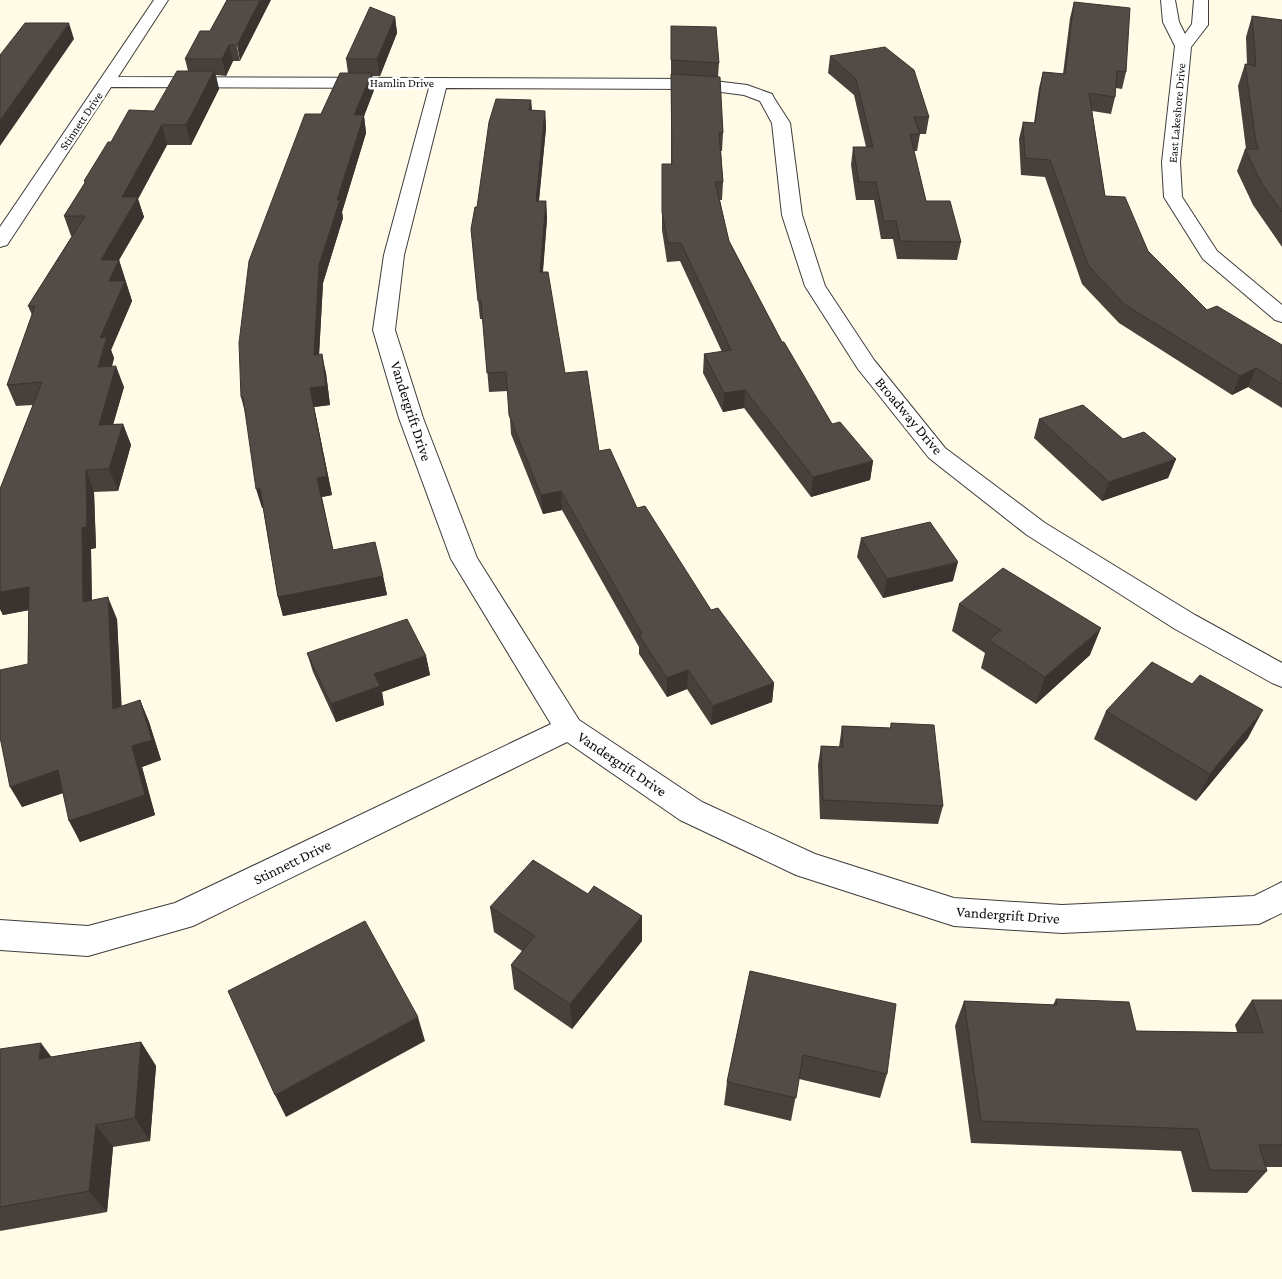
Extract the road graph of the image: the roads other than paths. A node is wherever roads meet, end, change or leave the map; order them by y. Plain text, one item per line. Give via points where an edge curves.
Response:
1 (161, 0) edge
2 (1168, 0) edge
3 (1201, 0) edge
4 (1183, 46) junction
5 (106, 82) junction
6 (439, 83) junction
7 (698, 84) joint
8 (0, 241) edge
9 (1282, 316) edge
10 (1282, 676) edge
11 (569, 728) junction
12 (1282, 896) edge
13 (0, 935) edge

1 - 5 street, Stinnett Drive
2 - 4 street, East Lakeshore Drive via 1171,22
3 - 4 street, East Lakeshore Drive via 1200,26
4 - 9 street, East Lakeshore Drive via 1171,162 1173,197 1210,255
5 - 6 street, Hamlin Drive
5 - 8 street, Stinnett Drive
6 - 7 street, Hamlin Drive
6 - 11 street, Vandergrift Drive via 394,255 384,330 411,418 464,559
7 - 10 street, Broadway Drive via 747,90 766,98 781,123 792,215 815,286 866,364 937,453 1036,529 1185,622
11 - 12 street, Vandergrift Drive via 691,811 807,865 954,912 1062,919 1259,910
11 - 13 street, Stinnett Drive via 180,916 88,941

